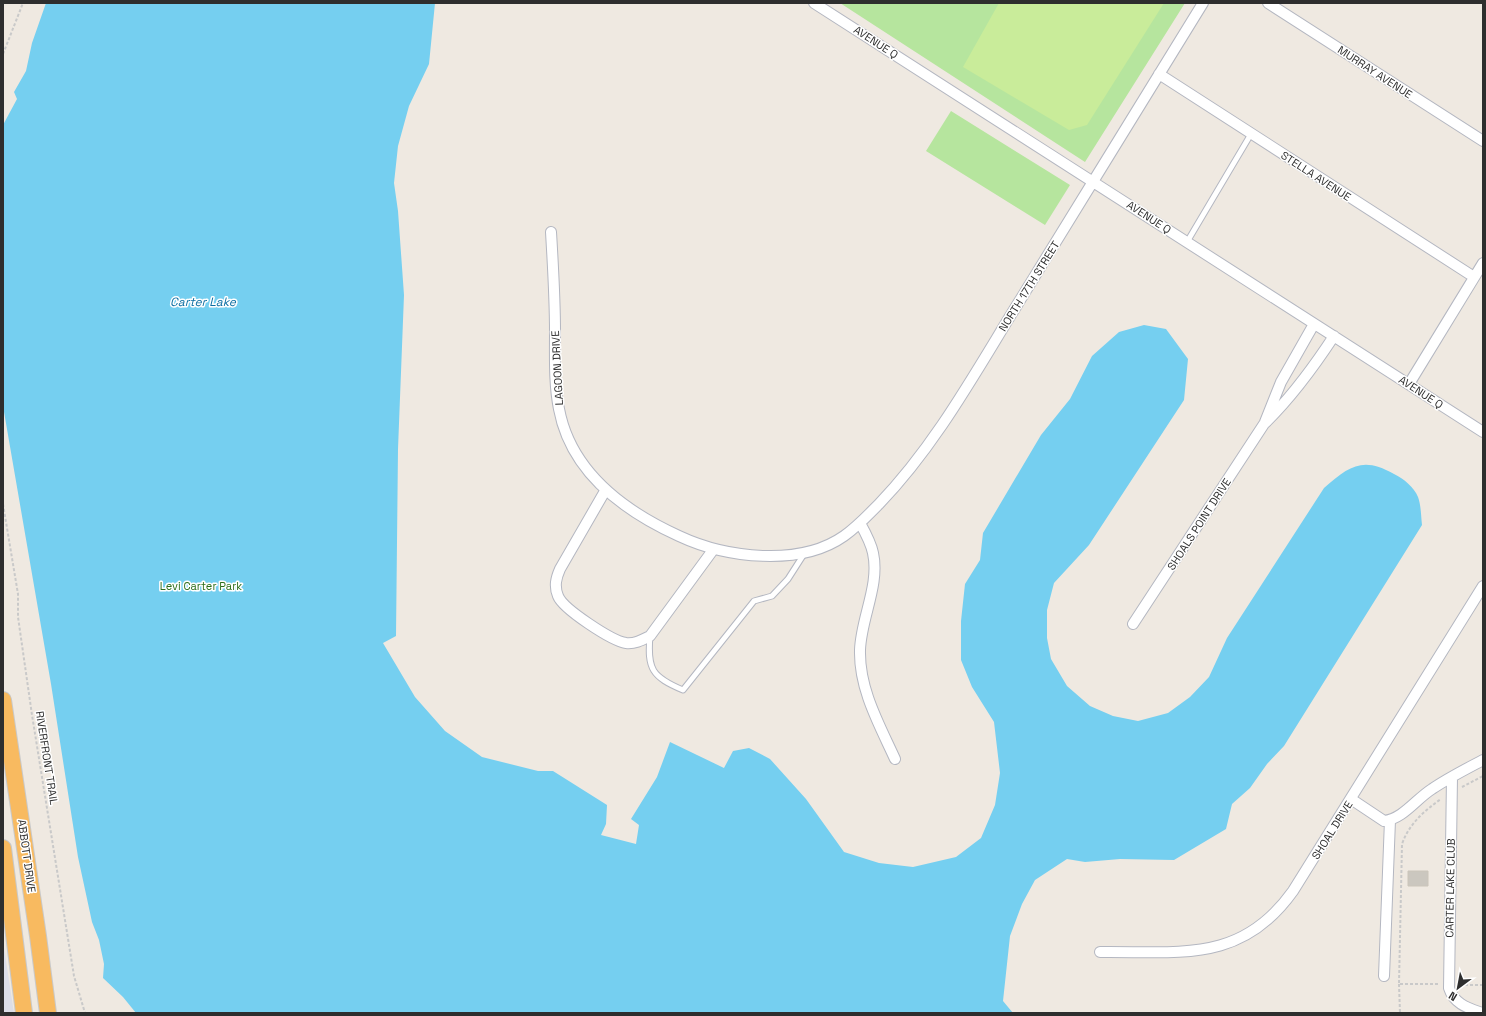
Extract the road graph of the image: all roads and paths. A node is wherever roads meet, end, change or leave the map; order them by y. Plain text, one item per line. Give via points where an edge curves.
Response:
1 (23, 3) edge
2 (814, 3) edge
3 (1202, 3) edge
4 (1268, 3) edge
5 (3, 54) edge
6 (1159, 74) junction
7 (1251, 134) junction
8 (1483, 141) edge
9 (1093, 182) junction
10 (551, 232) dead end
11 (1187, 242) junction
12 (1483, 263) edge
13 (1474, 277) junction
14 (1314, 324) junction
15 (1334, 336) junction
16 (1409, 384) junction
17 (1264, 424) junction
18 (1483, 432) edge
19 (605, 491) junction
20 (3, 504) edge
21 (860, 523) junction
22 (827, 545) joint
23 (713, 550) junction
24 (806, 551) junction
25 (1483, 586) edge
26 (1133, 624) dead end
27 (650, 636) junction
28 (3, 700) edge
29 (895, 759) dead end
30 (1483, 760) edge
31 (1483, 776) edge
32 (1452, 777) junction
33 (1452, 792) junction
34 (1351, 799) junction
35 (1390, 820) junction
36 (3, 848) edge
37 (1100, 952) dead end
38 (1384, 976) dead end
39 (1399, 984) junction
40 (1449, 984) junction
41 (1483, 985) edge
42 (24, 1013) edge
43 (48, 1013) edge
44 (85, 1013) edge
45 (1400, 1013) edge
46 (1482, 1013) edge

1 - 5 path
2 - 9 street, AVENUE Q
3 - 6 street, NORTH 17TH STREET
4 - 8 street, MURRAY AVENUE
6 - 7 street, STELLA AVENUE
6 - 9 street, NORTH 17TH STREET
7 - 11 lane
7 - 13 street, STELLA AVENUE
9 - 11 street, AVENUE Q
9 - 21 street, NORTH 17TH STREET via 958,400 909,470
10 - 19 street, LAGOON DRIVE via 558,408 575,454
11 - 14 street, AVENUE Q
12 - 13 street
13 - 16 street
14 - 15 street, AVENUE Q
14 - 17 street, SHOALS POINT DRIVE via 1281,382
15 - 16 street, AVENUE Q
15 - 17 street, SHOALS POINT DRIVE via 1283,406
16 - 18 street, AVENUE Q
17 - 26 street, SHOALS POINT DRIVE
19 - 23 street, LAGOON DRIVE via 665,530
19 - 27 street via 557,576 555,588 565,605 620,642 634,643
20 - 44 path, RIVERFRONT TRAIL via 18,594 18,617 32,715 74,976
21 - 22 street, NORTH 17TH STREET via 843,537
21 - 29 street via 872,547 875,566 860,648 861,671 865,691
22 - 24 street, LAGOON DRIVE
23 - 24 street, LAGOON DRIVE via 765,555
23 - 27 street
24 - 27 lane via 788,579 772,596 754,601 683,690 667,683 651,668 648,656
25 - 34 street, SHOAL DRIVE
28 - 43 highway, ABBOTT DRIVE
30 - 32 street
31 - 33 path
32 - 33 street, CARTER LAKE CLUB
32 - 35 street via 1432,789 1399,817
33 - 39 path via 1428,808 1410,826 1402,844
33 - 40 street, CARTER LAKE CLUB
34 - 35 street via 1384,821
34 - 37 street, SHOAL DRIVE via 1286,902 1268,922 1255,931 1225,946 1200,951
35 - 38 street
36 - 42 highway, ABBOTT DRIVE
39 - 40 path
39 - 45 path
40 - 41 path
40 - 46 street, CARTER LAKE CLUB via 1454,998 1462,1006

